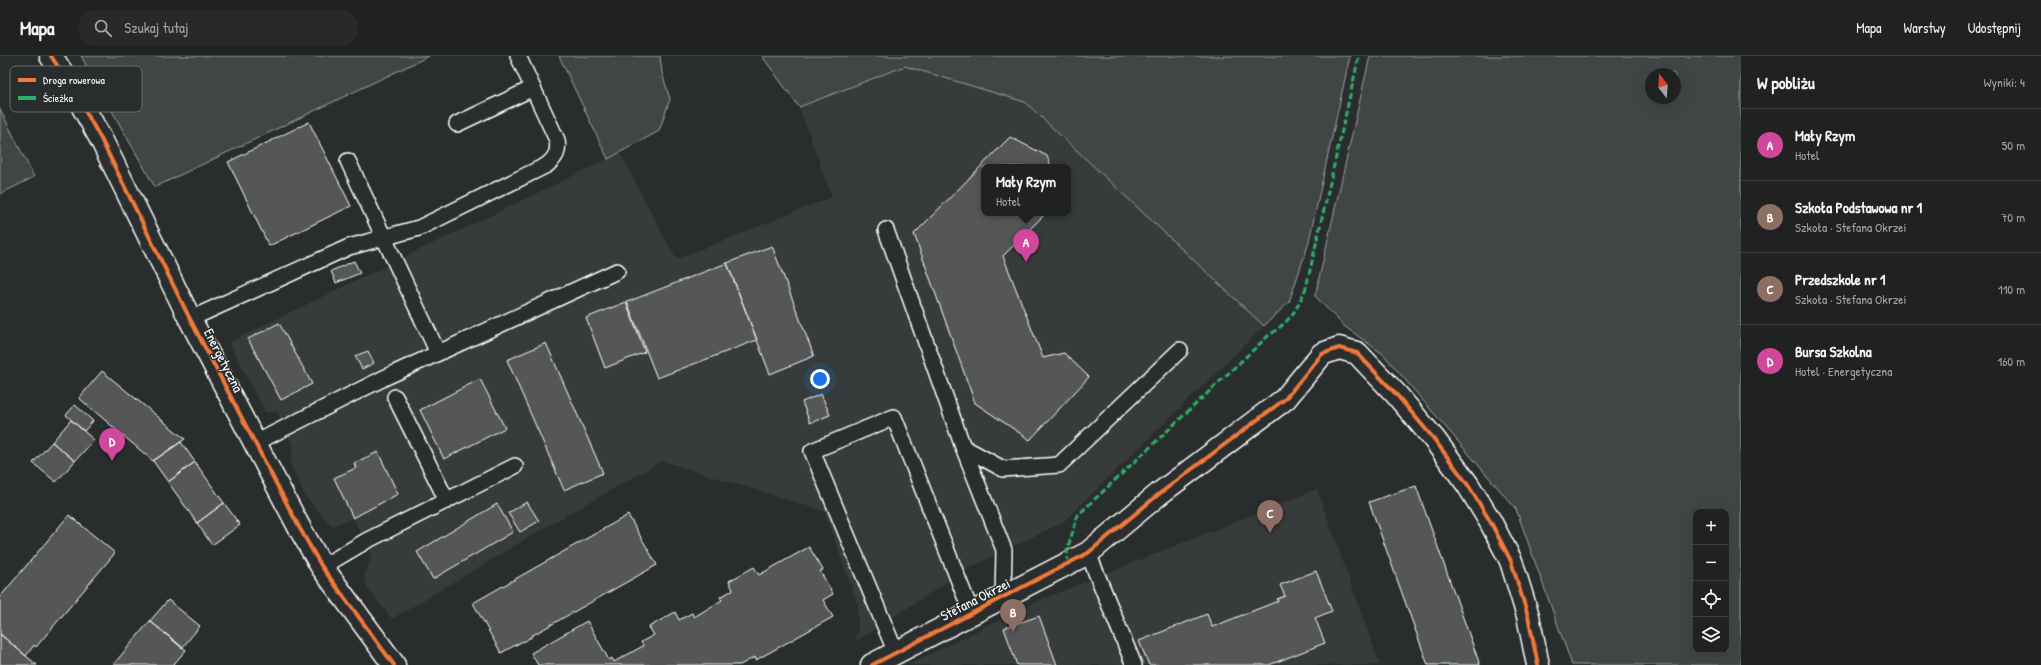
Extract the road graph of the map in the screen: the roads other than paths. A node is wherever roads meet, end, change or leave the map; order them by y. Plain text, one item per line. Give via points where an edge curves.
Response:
1 (51, 56) edge
2 (518, 56) edge
3 (58, 66) edge
4 (533, 88) junction
5 (86, 112) edge
6 (457, 124) dead end
7 (348, 161) dead end
8 (886, 230) dead end
9 (383, 237) junction
10 (617, 271) dead end
11 (190, 319) junction
12 (1180, 350) dead end
13 (438, 353) junction
14 (395, 397) dead end
15 (255, 443) junction
16 (963, 447) junction
17 (515, 466) dead end
18 (447, 501) junction
19 (1088, 553) junction
20 (322, 567) junction
21 (1004, 597) junction
22 (972, 614) junction
23 (896, 652) junction
24 (394, 665) edge
25 (872, 665) edge
26 (1134, 665) edge
27 (1538, 665) edge

1 - 3 street, Energetyczna
2 - 4 lane
4 - 6 lane
4 - 9 lane via 557,140 555,158 547,165 419,228
5 - 11 street, Energetyczna
7 - 9 lane
8 - 16 lane
9 - 11 lane via 349,247
9 - 13 lane
10 - 13 lane
11 - 15 street, Energetyczna
12 - 16 lane via 1059,465 1003,470
13 - 15 lane
14 - 18 lane
15 - 20 street, Energetyczna
16 - 21 lane via 1004,550
17 - 18 lane
18 - 20 lane via 344,552
19 - 21 street, Stefana Okrzei
19 - 26 lane
19 - 27 street, Stefana Okrzei via 1159,494 1285,399 1322,354 1339,348 1357,353 1396,394 1468,485 1511,561 1528,616
20 - 24 street, Energetyczna
21 - 22 street, Stefana Okrzei
22 - 23 street, Stefana Okrzei
22 - 23 lane via 894,417 812,451
23 - 25 street, Stefana Okrzei

